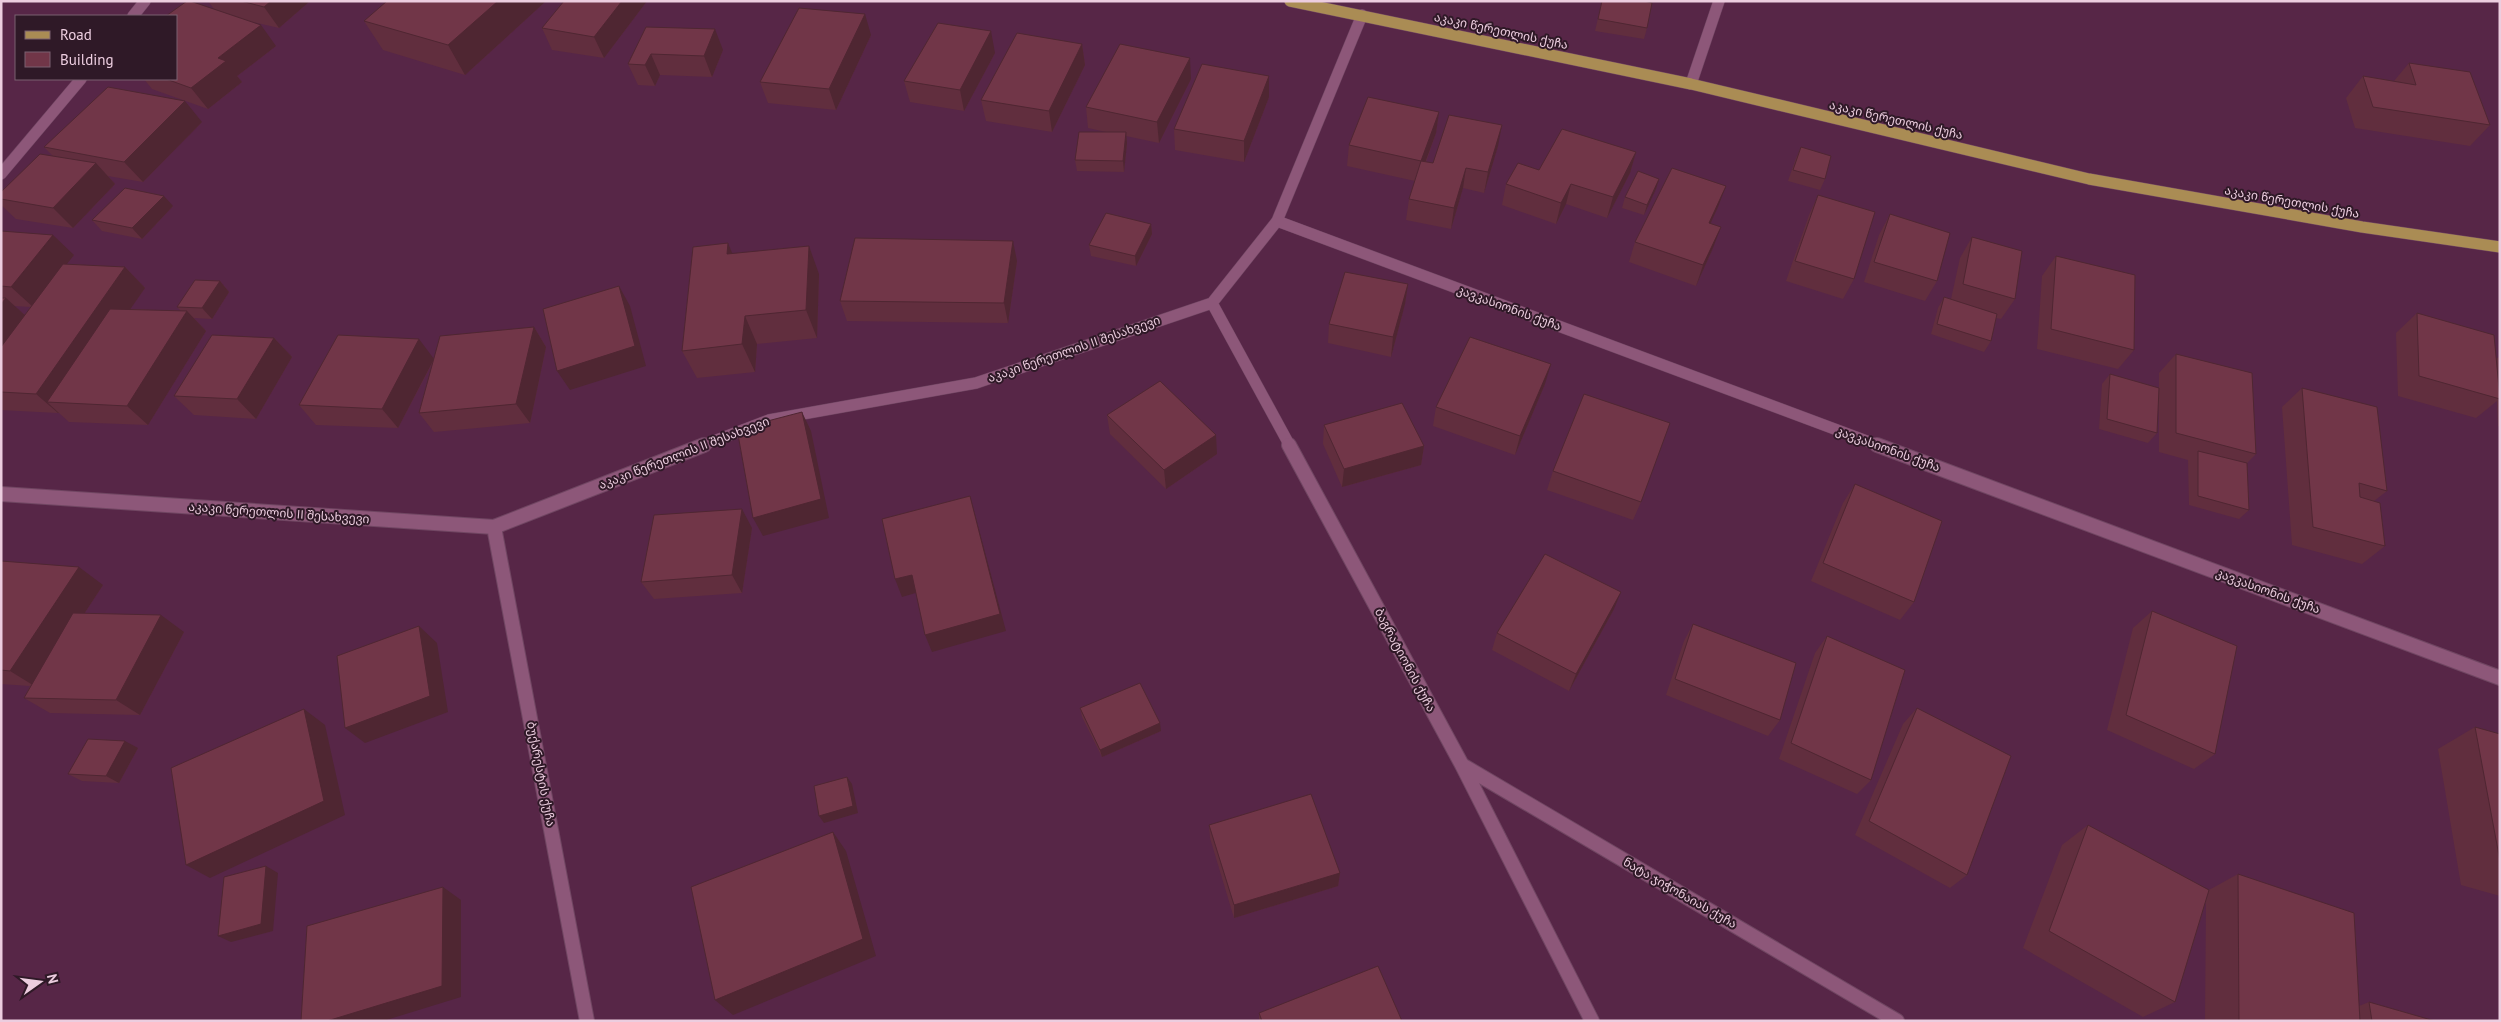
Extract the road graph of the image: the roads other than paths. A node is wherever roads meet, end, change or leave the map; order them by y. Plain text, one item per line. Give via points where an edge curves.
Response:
1 (146, 1) edge
2 (1290, 1) edge
3 (1719, 1) edge
4 (134, 15) edge
5 (1362, 15) junction
6 (80, 80) edge
7 (1691, 84) junction
8 (1, 174) edge
9 (1277, 221) junction
10 (2500, 248) edge
11 (1212, 303) junction
12 (1, 494) edge
13 (494, 527) junction
14 (2500, 678) edge
15 (1462, 765) junction
16 (588, 1021) edge
17 (1592, 1021) edge
18 (1897, 1021) edge

1 - 4 street
2 - 5 main road, აკაკი წერეთლის ქუჩა
3 - 7 street
5 - 7 main road, აკაკი წერეთლის ქუჩა
5 - 9 street
6 - 8 street
7 - 10 main road, აკაკი წერეთლის ქუჩა via 2089,179
9 - 11 street
9 - 14 street, კავკასიონის ქუჩა
11 - 13 street, აკაკი წერეთლის II შესახვევი via 976,383 769,420
11 - 15 street, ბაგრატიონის ქუჩა
12 - 13 street, აკაკი წერეთლის II შესახვევი
13 - 16 street, ბუქარესტის ქუჩა
15 - 17 street, ბაგრატიონის ქუჩა
15 - 18 street, ნატა ჯიჭონაიას ქუჩა

